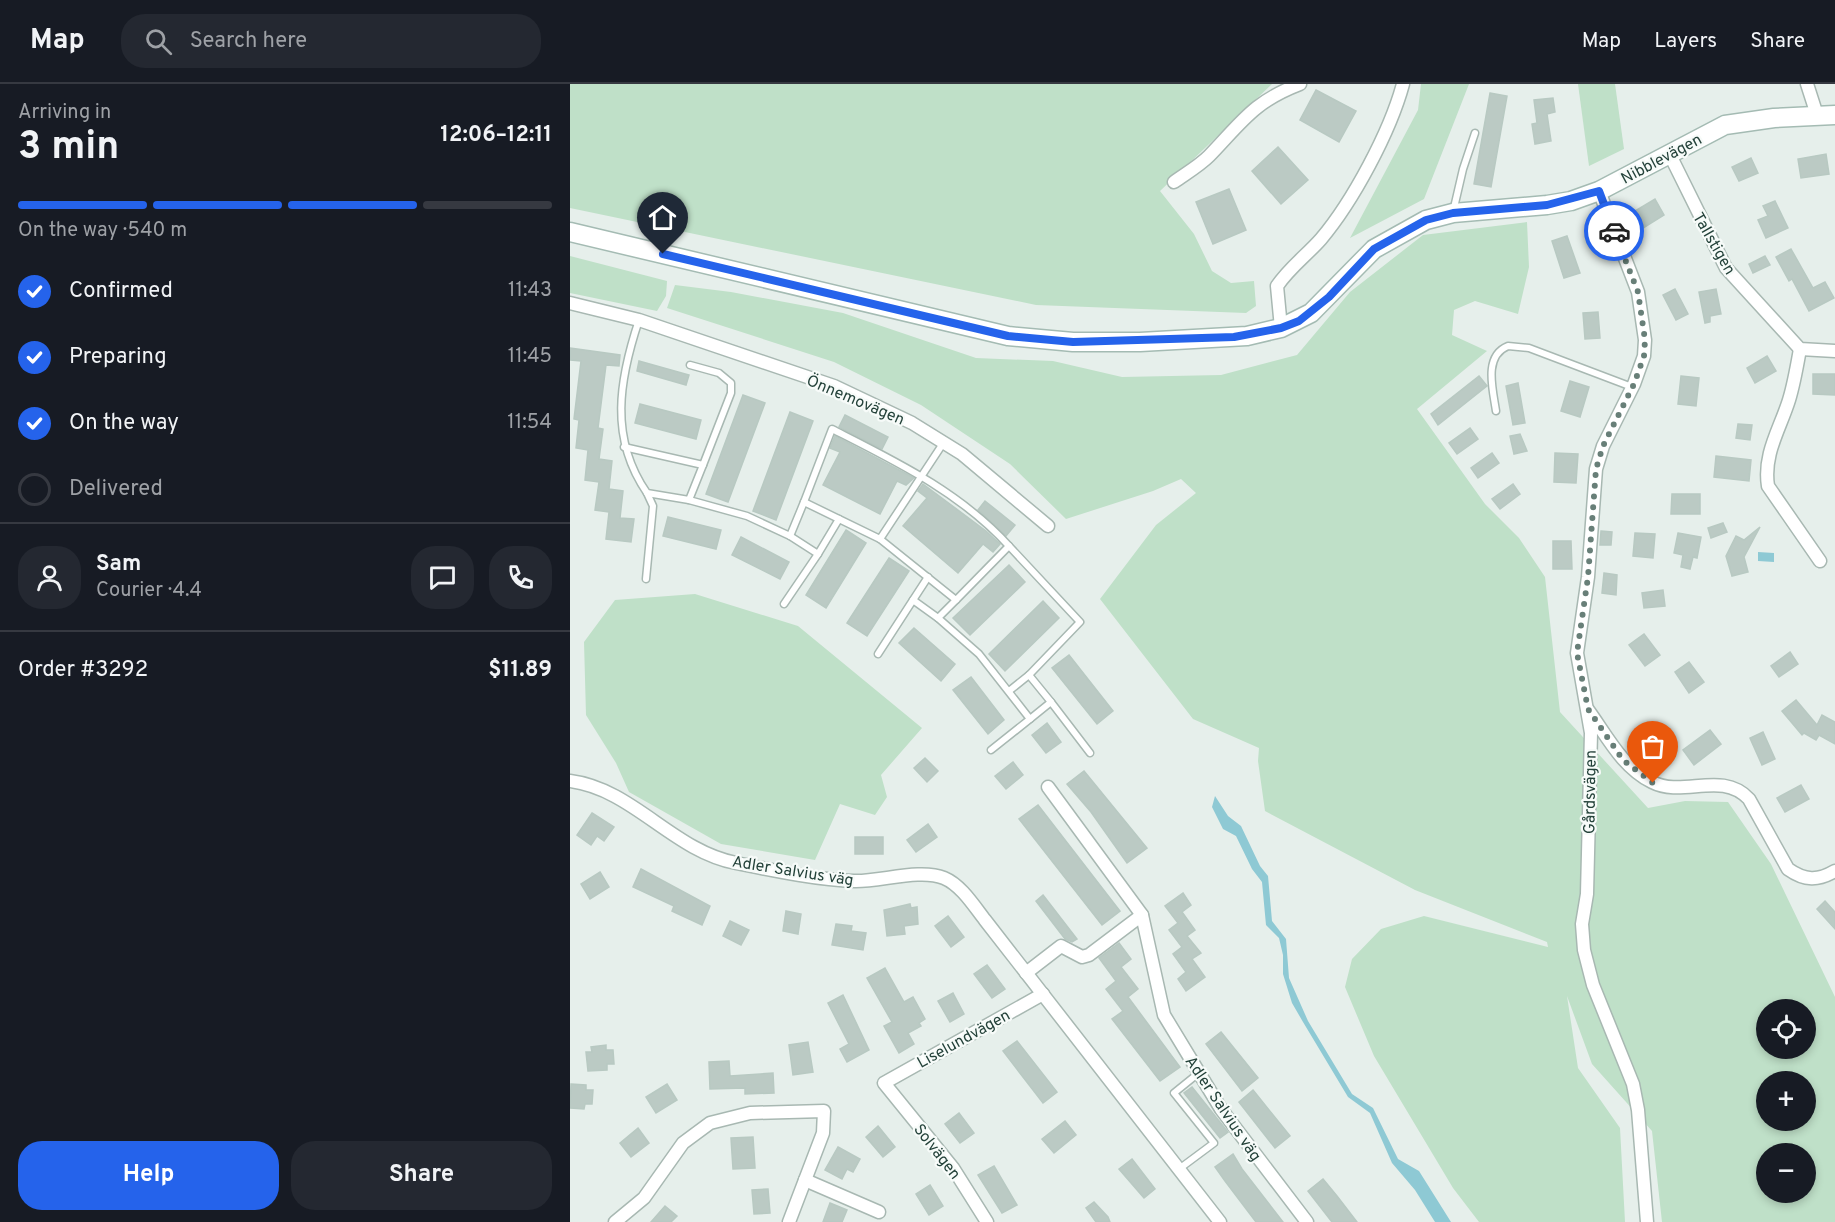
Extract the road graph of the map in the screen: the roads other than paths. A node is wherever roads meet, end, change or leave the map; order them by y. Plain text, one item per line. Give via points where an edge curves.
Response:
1 (1300, 84) edge
2 (1403, 84) edge
3 (1807, 84) edge
4 (1826, 115) edge
5 (1475, 133) dead end
6 (1668, 153) junction
7 (1174, 182) dead end
8 (1599, 191) junction
9 (1453, 213) junction
10 (570, 232) edge
11 (570, 303) edge
12 (639, 320) junction
13 (1281, 328) junction
14 (1800, 349) junction
15 (1835, 351) edge
16 (690, 365) dead end
17 (1632, 387) junction
18 (1496, 411) dead end
19 (944, 442) junction
20 (624, 447) junction
21 (703, 465) junction
22 (922, 475) junction
23 (647, 493) junction
24 (690, 500) junction
25 (804, 502) junction
26 (839, 519) junction
27 (1048, 526) dead end
28 (790, 536) junction
29 (880, 539) junction
30 (1009, 546) junction
31 (818, 554) junction
32 (1821, 561) dead end
33 (928, 578) junction
34 (646, 579) dead end
35 (913, 600) junction
36 (956, 600) junction
37 (784, 604) dead end
38 (938, 618) junction
39 (878, 654) dead end
40 (1029, 675) junction
41 (1009, 691) junction
42 (1051, 702) junction
43 (1588, 709) junction
44 (1030, 719) junction
45 (991, 750) dead end
46 (1090, 753) dead end
47 (570, 781) edge
48 (1047, 787) dead end
49 (1835, 871) edge
50 (1142, 915) junction
51 (1026, 973) junction
52 (1043, 994) junction
53 (1201, 1072) junction
54 (884, 1083) joint
55 (1179, 1170) junction
56 (805, 1180) junction
57 (879, 1212) dead end
58 (615, 1222) edge
59 (789, 1222) edge
60 (987, 1222) edge
61 (1220, 1222) edge
62 (1307, 1222) edge
63 (1647, 1222) edge

1 - 7 street via 1265,100 1238,123 1207,159
2 - 13 street via 1380,144 1335,219 1277,286
3 - 4 street
4 - 6 street, Nibblevägen via 1725,125
5 - 9 lane
6 - 8 street, Nibblevägen
6 - 14 street, Tallstigen via 1726,268
8 - 9 street, Nibblevägen via 1547,205
8 - 17 street, Gårdsvägen via 1638,292 1642,315 1644,356
9 - 13 street, Nibblevägen via 1426,220 1374,249 1317,307 1299,321
10 - 13 street, Nibblevägen via 1008,336 1073,342 1140,342 1247,336
11 - 12 street, Önnemovägen
12 - 19 street, Önnemovägen via 834,386
12 - 20 lane via 626,365
14 - 15 street
14 - 32 street via 1788,400 1771,445 1766,476 1768,486
16 - 21 lane via 719,373 731,383 731,393
17 - 18 lane via 1529,348 1508,346 1496,356 1491,375
17 - 43 street, Gårdsvägen via 1596,469 1588,577 1577,653
19 - 22 lane
19 - 27 street, Önnemovägen
20 - 21 lane
20 - 23 lane via 633,473
21 - 24 lane
22 - 25 lane via 832,429
22 - 29 lane
22 - 30 lane
23 - 24 lane
23 - 34 lane via 653,506
24 - 28 lane via 747,516
25 - 26 lane
25 - 28 lane
26 - 29 lane
26 - 31 lane
28 - 31 lane
29 - 33 lane
30 - 36 lane
30 - 40 lane via 1080,622
31 - 37 lane
33 - 35 lane
33 - 36 lane
35 - 38 lane
35 - 39 lane
36 - 38 lane
38 - 41 lane via 979,654
40 - 41 lane
40 - 42 lane
41 - 44 lane
42 - 44 lane
42 - 46 lane
43 - 49 street via 1623,760 1639,775 1660,785 1718,784 1740,790 1749,799 1788,869 1812,879
43 - 63 street, Gårdsvägen via 1590,819 1582,924 1584,950 1593,985 1634,1084
44 - 45 lane
47 - 51 street, Adler Salvius väg via 611,794 687,845 734,863 853,881 941,876 960,890
48 - 50 street, Adler Salvius väg
50 - 51 street via 1089,955 1082,957 1061,946
50 - 53 street, Adler Salvius väg via 1164,1015
51 - 52 street, Adler Salvius väg
52 - 54 street, Liselundvägen
52 - 55 street, Adler Salvius väg
53 - 55 lane via 1174,1093 1214,1143
53 - 62 street, Adler Salvius väg via 1221,1108
54 - 60 street, Solvägen via 953,1168
55 - 61 street, Adler Salvius väg
56 - 57 street
56 - 58 street via 824,1133 824,1111 750,1113 710,1123 683,1143 644,1198
56 - 59 street

